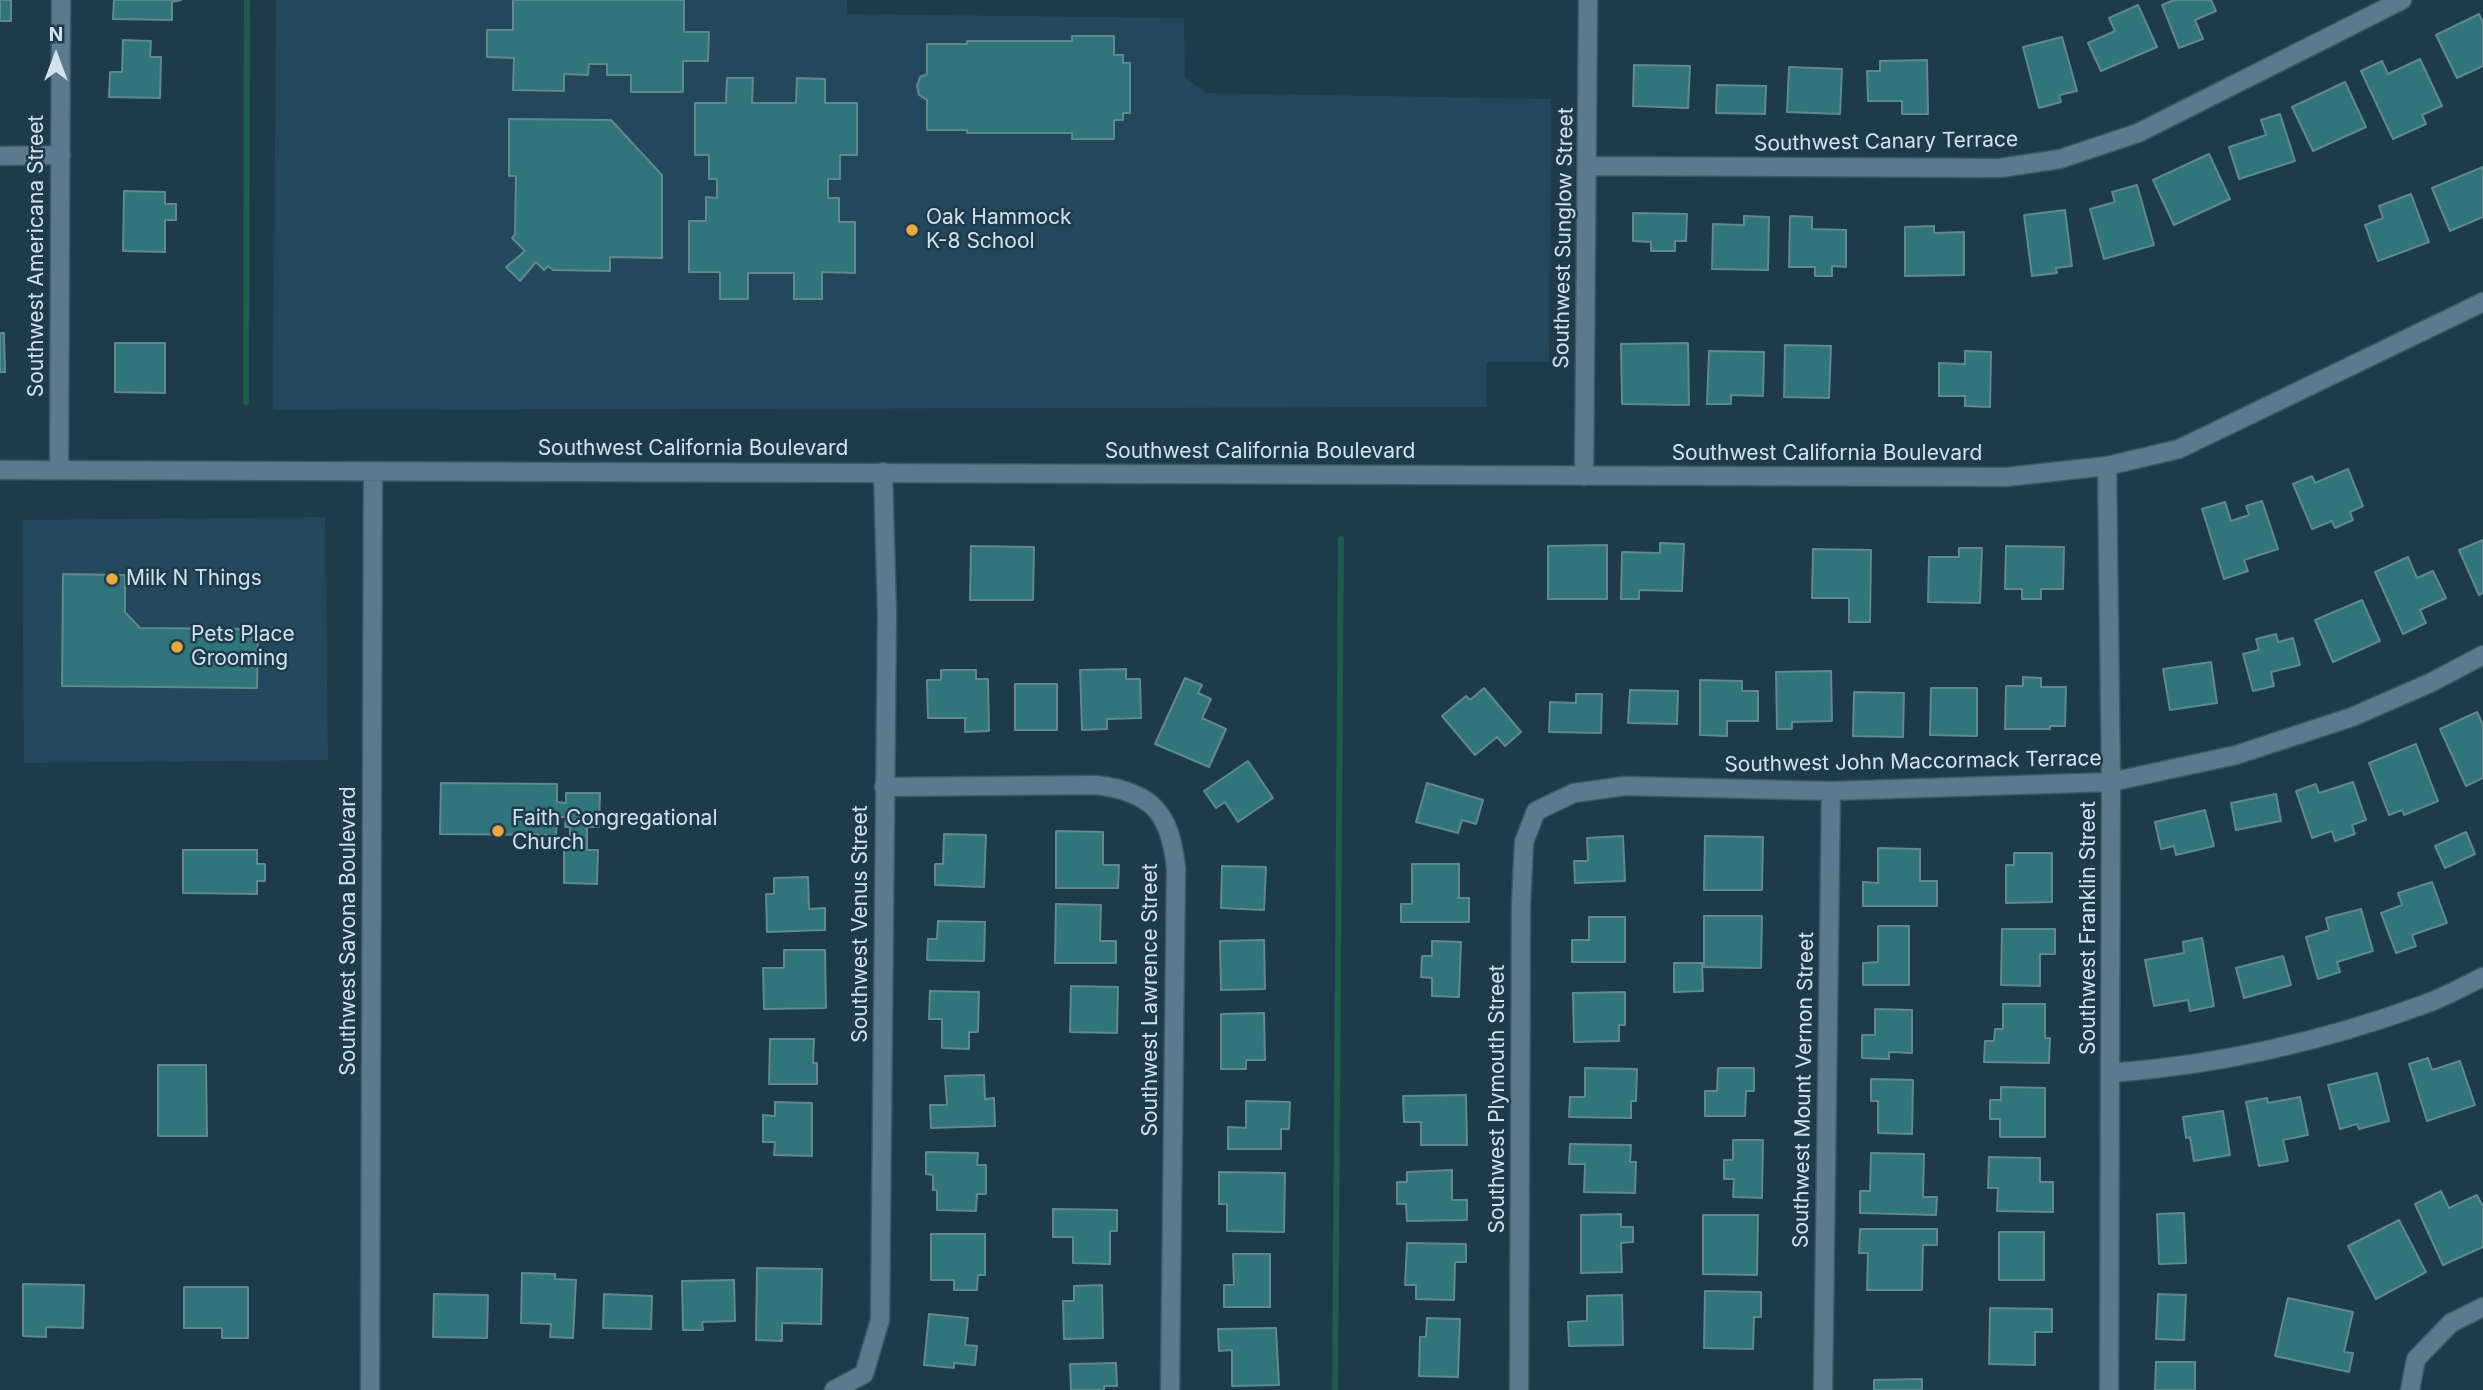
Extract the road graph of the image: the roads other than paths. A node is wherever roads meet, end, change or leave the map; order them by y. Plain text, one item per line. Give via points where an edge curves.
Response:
1 (61, 0) edge
2 (1588, 0) edge
3 (2402, 0) edge
4 (61, 155) junction
5 (0, 156) edge
6 (1587, 166) junction
7 (2483, 302) edge
8 (2107, 466) junction
9 (0, 470) edge
10 (59, 470) junction
11 (883, 472) junction
12 (373, 473) junction
13 (1584, 476) junction
14 (2483, 655) edge
15 (2111, 782) junction
16 (884, 787) junction
17 (1830, 791) junction
18 (1536, 811) joint
19 (2483, 977) edge
20 (2111, 1073) junction
21 (2483, 1307) edge
22 (370, 1390) edge
23 (834, 1390) edge
24 (1170, 1390) edge
25 (1519, 1390) edge
26 (1823, 1390) edge
27 (2109, 1390) edge
28 (2410, 1390) edge

1 - 4 street, Southwest Americana Street
2 - 6 street, Southwest Sunglow Street
3 - 6 street, Southwest Canary Terrace via 2138,133 2060,159 2000,168
4 - 5 street
4 - 10 street, Southwest Americana Street
6 - 13 street, Southwest Sunglow Street
7 - 8 street, Southwest California Boulevard via 2179,449
8 - 13 street, Southwest California Boulevard via 2006,477
8 - 15 street, Southwest Franklin Street
9 - 10 street, Southwest California Boulevard
10 - 12 street, Southwest California Boulevard
11 - 12 street, Southwest California Boulevard
11 - 13 street, Southwest California Boulevard
11 - 16 street, Southwest Venus Street via 887,614
12 - 22 street, Southwest Savona Boulevard
14 - 15 street, Southwest John Maccormack Terrace via 2352,717 2236,755
15 - 17 street, Southwest John Maccormack Terrace
15 - 20 street, Southwest Franklin Street
16 - 23 street, Southwest Venus Street via 880,1320 864,1374
16 - 24 street, Southwest Lawrence Street via 1096,785 1121,789 1147,801 1166,822 1176,868
17 - 18 street, Southwest John Maccormack Terrace via 1625,786 1574,793
17 - 26 street, Southwest Mount Vernon Street
18 - 25 street, Southwest Plymouth Street via 1524,842 1521,904
19 - 20 street via 2426,1004 2316,1038 2206,1062
20 - 27 street, Southwest Franklin Street
21 - 28 street via 2451,1323 2416,1360

